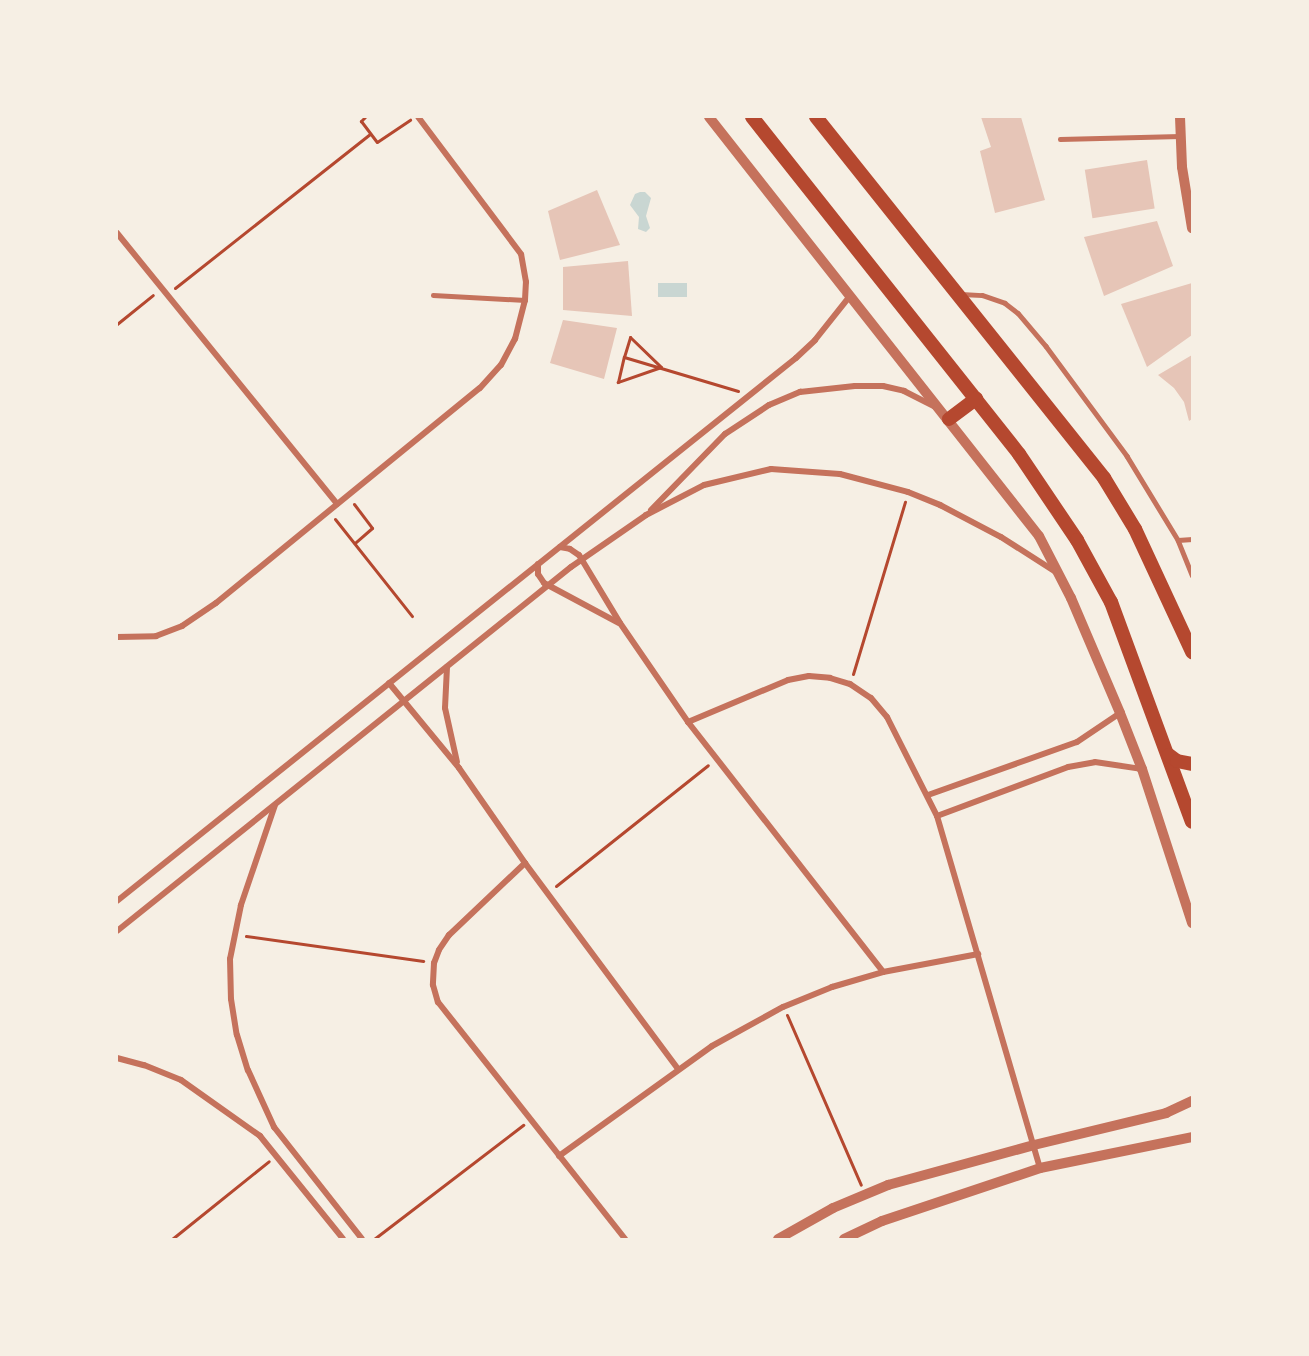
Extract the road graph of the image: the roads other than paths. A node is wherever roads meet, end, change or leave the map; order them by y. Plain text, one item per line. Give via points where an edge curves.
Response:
1 (418, 117) edge
2 (709, 117) edge
3 (752, 117) edge
4 (816, 117) edge
5 (1180, 117) edge
6 (1181, 136) junction
7 (1060, 139) dead end
8 (1192, 228) edge
9 (117, 233) edge
10 (433, 295) dead end
11 (958, 295) junction
12 (851, 296) junction
13 (525, 300) junction
14 (976, 399) junction
15 (945, 415) junction
16 (338, 504) junction
17 (646, 515) junction
18 (1192, 539) edge
19 (1178, 540) junction
20 (560, 547) junction
21 (582, 559) junction
22 (538, 564) junction
23 (1058, 574) junction
24 (1192, 575) edge
25 (548, 586) junction
26 (620, 623) junction
27 (117, 637) edge
28 (1192, 652) edge
29 (447, 667) junction
30 (389, 683) junction
31 (404, 701) junction
32 (1120, 713) junction
33 (688, 722) junction
34 (1169, 755) junction
35 (1192, 764) edge
36 (459, 768) junction
37 (1142, 769) junction
38 (928, 795) junction
39 (276, 803) junction
40 (937, 816) junction
41 (1192, 822) edge
42 (525, 863) junction
43 (117, 901) edge
44 (1192, 923) edge
45 (117, 931) edge
46 (978, 954) junction
47 (883, 972) junction
48 (117, 1058) edge
49 (678, 1069) junction
50 (1192, 1101) edge
51 (1192, 1137) edge
52 (1034, 1145) junction
53 (287, 1146) junction
54 (277, 1154) junction
55 (559, 1156) junction
56 (1040, 1168) junction
57 (342, 1239) edge
58 (362, 1239) edge
59 (625, 1239) edge
60 (778, 1239) edge
61 (844, 1239) edge

1 - 13 street via 520,254
2 - 12 street
3 - 14 main road
4 - 11 main road
5 - 6 street
6 - 7 lane
6 - 8 street
9 - 16 street
10 - 13 lane
11 - 19 lane via 994,298 1018,313 1100,416
11 - 28 main road via 1104,478 1135,530
12 - 15 street
12 - 20 street via 815,340
13 - 16 street via 515,339 501,365 480,388
14 - 15 main road
14 - 34 main road via 1051,498 1112,602
15 - 17 street via 895,388 855,386 800,392 769,405 725,434
15 - 23 street via 1026,517
16 - 27 street via 182,626 156,636
17 - 21 street
17 - 23 street via 704,485 771,469 840,474 908,492 971,520
18 - 19 lane
19 - 24 lane
20 - 21 street via 570,549
20 - 22 street
21 - 25 street
21 - 26 street
22 - 25 street via 540,578
22 - 30 street
23 - 32 street
25 - 26 street
25 - 29 street
26 - 33 street
29 - 31 street
29 - 36 street via 448,729
30 - 31 street
30 - 43 street
31 - 36 street
31 - 39 street
32 - 37 street
32 - 38 street via 1077,742
33 - 38 street via 788,680 819,677 850,684 871,698 887,717
33 - 47 street
34 - 35 main road
34 - 41 main road
36 - 42 street
37 - 40 street via 1095,762 1068,767
37 - 44 street
38 - 40 street
39 - 45 street
39 - 53 street via 234,934 231,999 248,1070
40 - 46 street
42 - 49 street
42 - 55 street via 449,935 434,963 433,985 438,1002
46 - 47 street
46 - 52 street
47 - 49 street via 783,1007 738,1030
48 - 54 street via 181,1080 260,1136
49 - 55 street
50 - 52 street via 1166,1113
51 - 56 street
52 - 56 street
52 - 60 street via 938,1170 865,1195 801,1223
53 - 54 street
53 - 58 street
54 - 57 street
55 - 59 street
56 - 61 street via 882,1221

